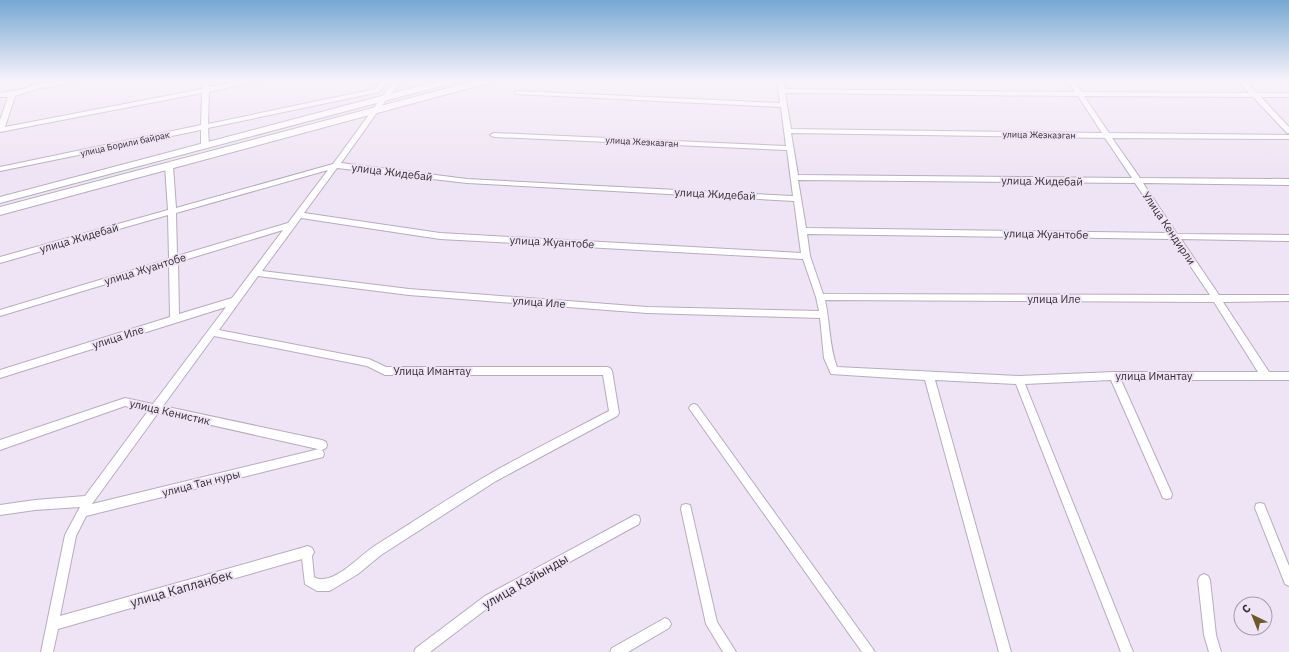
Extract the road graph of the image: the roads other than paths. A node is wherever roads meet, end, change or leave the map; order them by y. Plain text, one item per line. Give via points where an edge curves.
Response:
1 (7, 110) edge
2 (101, 110) edge
3 (205, 110) edge
4 (284, 110) edge
5 (345, 110) edge
6 (374, 110) edge
7 (376, 110) edge
8 (783, 110) edge
9 (1090, 110) edge
10 (1269, 110) edge
11 (204, 127) junction
12 (0, 130) edge
13 (788, 131) junction
14 (1289, 132) edge
15 (494, 135) dead end
16 (1107, 135) junction
17 (259, 137) junction
18 (1289, 137) edge
19 (205, 146) junction
20 (790, 148) junction
21 (336, 164) junction
22 (169, 166) junction
23 (0, 169) edge
24 (794, 178) junction
25 (1138, 182) junction
26 (1289, 182) edge
27 (797, 199) junction
28 (0, 200) edge
29 (0, 212) edge
30 (172, 212) junction
31 (299, 215) junction
32 (291, 226) junction
33 (804, 231) junction
34 (1173, 235) junction
35 (1289, 238) edge
36 (806, 256) junction
37 (0, 260) edge
38 (174, 261) junction
39 (255, 273) junction
40 (820, 297) junction
41 (1216, 298) junction
42 (1289, 298) edge
43 (236, 300) junction
44 (0, 313) edge
45 (824, 315) junction
46 (175, 319) junction
47 (213, 332) junction
48 (0, 374) edge
49 (929, 376) junction
50 (1114, 376) junction
51 (1266, 376) junction
52 (1289, 376) edge
53 (1019, 380) junction
54 (694, 408) dead end
55 (156, 410) junction
56 (0, 445) edge
57 (320, 449) joint
58 (1167, 494) dead end
59 (88, 501) junction
60 (1260, 508) dead end
61 (686, 509) dead end
62 (0, 510) edge
63 (82, 512) junction
64 (635, 520) dead end
65 (308, 554) joint
66 (1204, 580) dead end
67 (1289, 580) edge
68 (53, 624) junction
69 (665, 624) dead end
70 (47, 652) edge
71 (420, 652) edge
72 (616, 652) edge
73 (730, 652) edge
74 (869, 652) edge
75 (1005, 652) edge
76 (1127, 652) edge
77 (1214, 652) edge

1 - 12 street
2 - 12 street
3 - 11 street
4 - 11 street, улица Борили байрак
5 - 17 main road
6 - 17 main road
7 - 21 street
8 - 13 street
9 - 16 street, Улица Кендирли
10 - 14 street
11 - 19 street
11 - 23 street, улица Борили байрак
13 - 16 street, улица Жезказган
13 - 20 street
15 - 20 street, улица Жезказган
16 - 18 street, улица Жезказган
16 - 25 street, Улица Кендирли
17 - 19 main road
17 - 22 main road
19 - 28 main road
20 - 24 street
21 - 27 street, улица Жидебай via 467,181
21 - 30 street, улица Жидебай
21 - 31 street
22 - 29 main road
22 - 30 street
24 - 25 street, улица Жидебай
24 - 27 street
25 - 26 street, улица Жидебай
25 - 34 street, Улица Кендирли
27 - 33 street
30 - 37 street, улица Жидебай
30 - 38 street
31 - 32 street
31 - 36 street, улица Жуантобе via 440,236
32 - 38 street, улица Жуантобе
32 - 39 street
33 - 34 street, улица Жуантобе
33 - 36 street
34 - 35 street, улица Жуантобе
34 - 41 street, Улица Кендирли
36 - 40 street
38 - 44 street, улица Жуантобе
38 - 46 street
39 - 43 street
39 - 45 street, улица Иле via 409,292 647,310
40 - 41 street, улица Иле
40 - 45 street
41 - 42 street, улица Иле
41 - 51 street, Улица Кендирли
43 - 46 street, улица Иле
43 - 47 street
45 - 49 street, улица Имантау via 829,358 834,371
46 - 48 street, улица Иле
47 - 55 street
47 - 65 street, Улица Имантау via 370,363 385,371 608,371 614,413 492,478 377,551 354,570 329,585 317,585 309,580
49 - 53 street, улица Имантау
49 - 75 street
50 - 51 street, улица Имантау
50 - 53 street, улица Имантау
50 - 58 street
51 - 52 street, улица Имантау
53 - 76 street
54 - 74 street
55 - 56 street, улица Кенистик via 125,402
55 - 57 street, улица Кенистик
55 - 59 street
57 - 63 street, улица Тан нуры
59 - 62 street
59 - 63 street
60 - 67 street
61 - 73 street via 712,624
63 - 68 street via 71,535
64 - 71 street, улица Кайынды via 489,600
65 - 68 street, улица Капланбек
66 - 77 street
68 - 70 street
69 - 72 street

